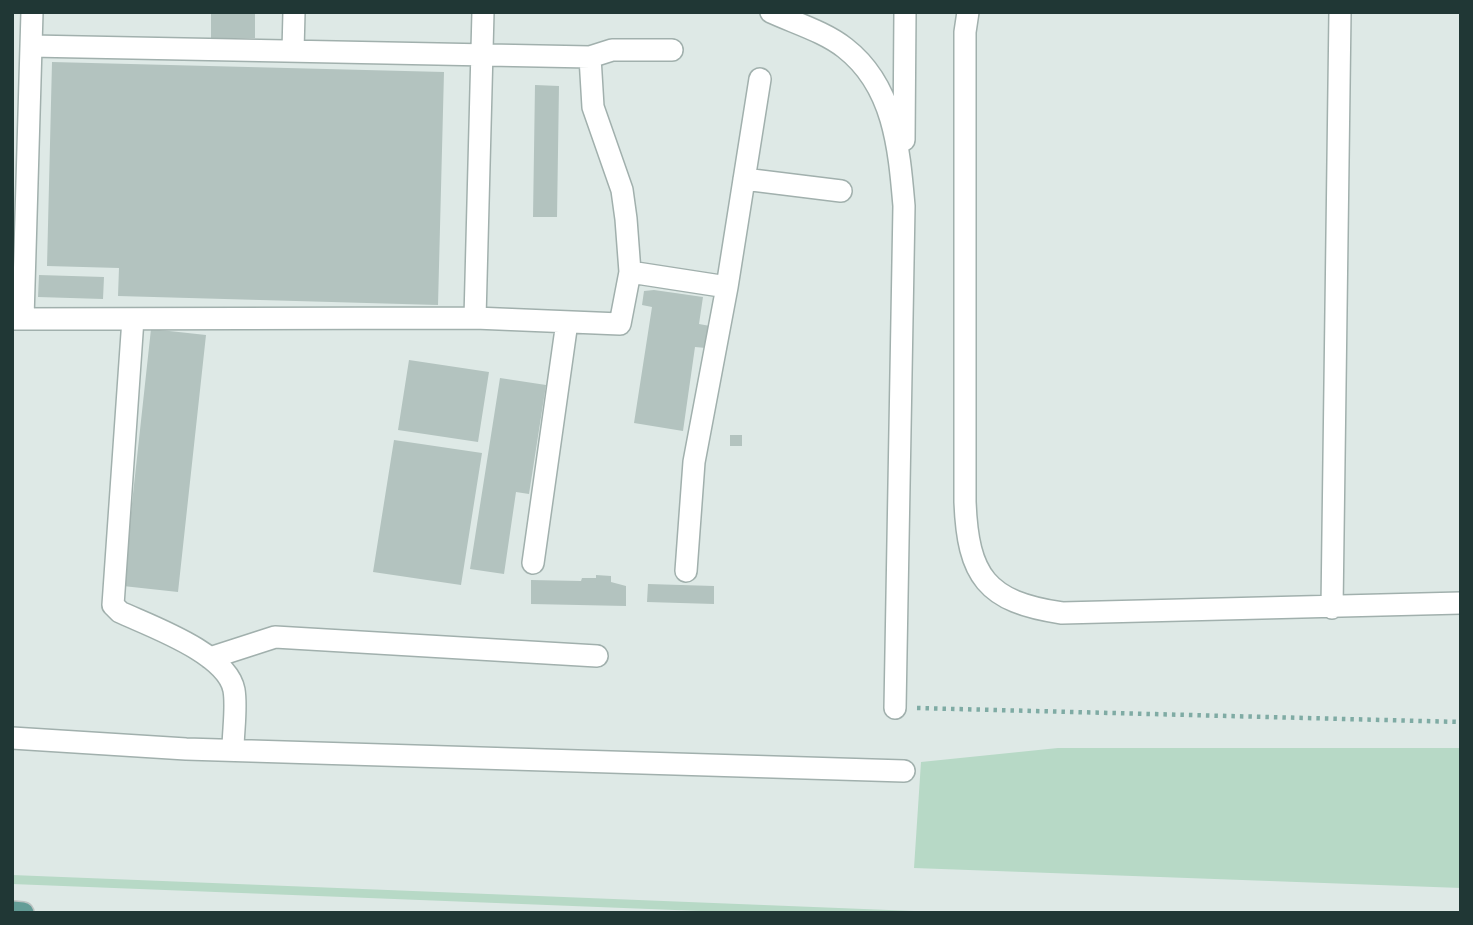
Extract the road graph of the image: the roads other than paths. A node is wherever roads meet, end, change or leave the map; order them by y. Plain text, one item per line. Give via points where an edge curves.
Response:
1 (32, 12) edge
2 (294, 12) edge
3 (482, 12) edge
4 (771, 12) edge
5 (905, 12) edge
6 (968, 12) edge
7 (1340, 12) edge
8 (32, 46) junction
9 (672, 50) dead end
10 (293, 51) junction
11 (481, 55) junction
12 (590, 57) junction
13 (760, 79) dead end
14 (744, 179) junction
15 (841, 191) dead end
16 (904, 205) junction
17 (629, 272) junction
18 (727, 287) junction
19 (475, 318) junction
20 (18, 319) edge
21 (133, 319) junction
22 (567, 322) junction
23 (533, 563) dead end
24 (686, 570) dead end
25 (1461, 603) edge
26 (1332, 608) junction
27 (597, 656) dead end
28 (210, 658) junction
29 (895, 708) road end
30 (12, 738) edge
31 (233, 750) junction
32 (904, 771) dead end
33 (12, 912) edge
34 (23, 913) edge

1 - 8 lane
2 - 10 lane
3 - 11 lane
4 - 16 lane via 843,46 871,71 900,148
5 - 16 lane
6 - 26 lane via 965,502 973,565 1006,597 1062,613
7 - 26 lane
8 - 10 lane
8 - 20 lane
9 - 12 lane via 612,50
10 - 11 lane
11 - 12 lane
11 - 19 lane
12 - 17 lane via 593,107 622,190
13 - 14 lane
14 - 15 lane
14 - 18 lane
16 - 29 lane
17 - 18 lane
17 - 22 lane via 620,324
18 - 24 lane via 694,462
19 - 21 lane
19 - 22 lane
20 - 21 lane
21 - 28 lane via 113,605
22 - 23 lane
25 - 26 lane
27 - 28 lane via 275,637
28 - 31 lane via 228,674 234,689
30 - 31 lane
31 - 32 lane
33 - 34 main road

